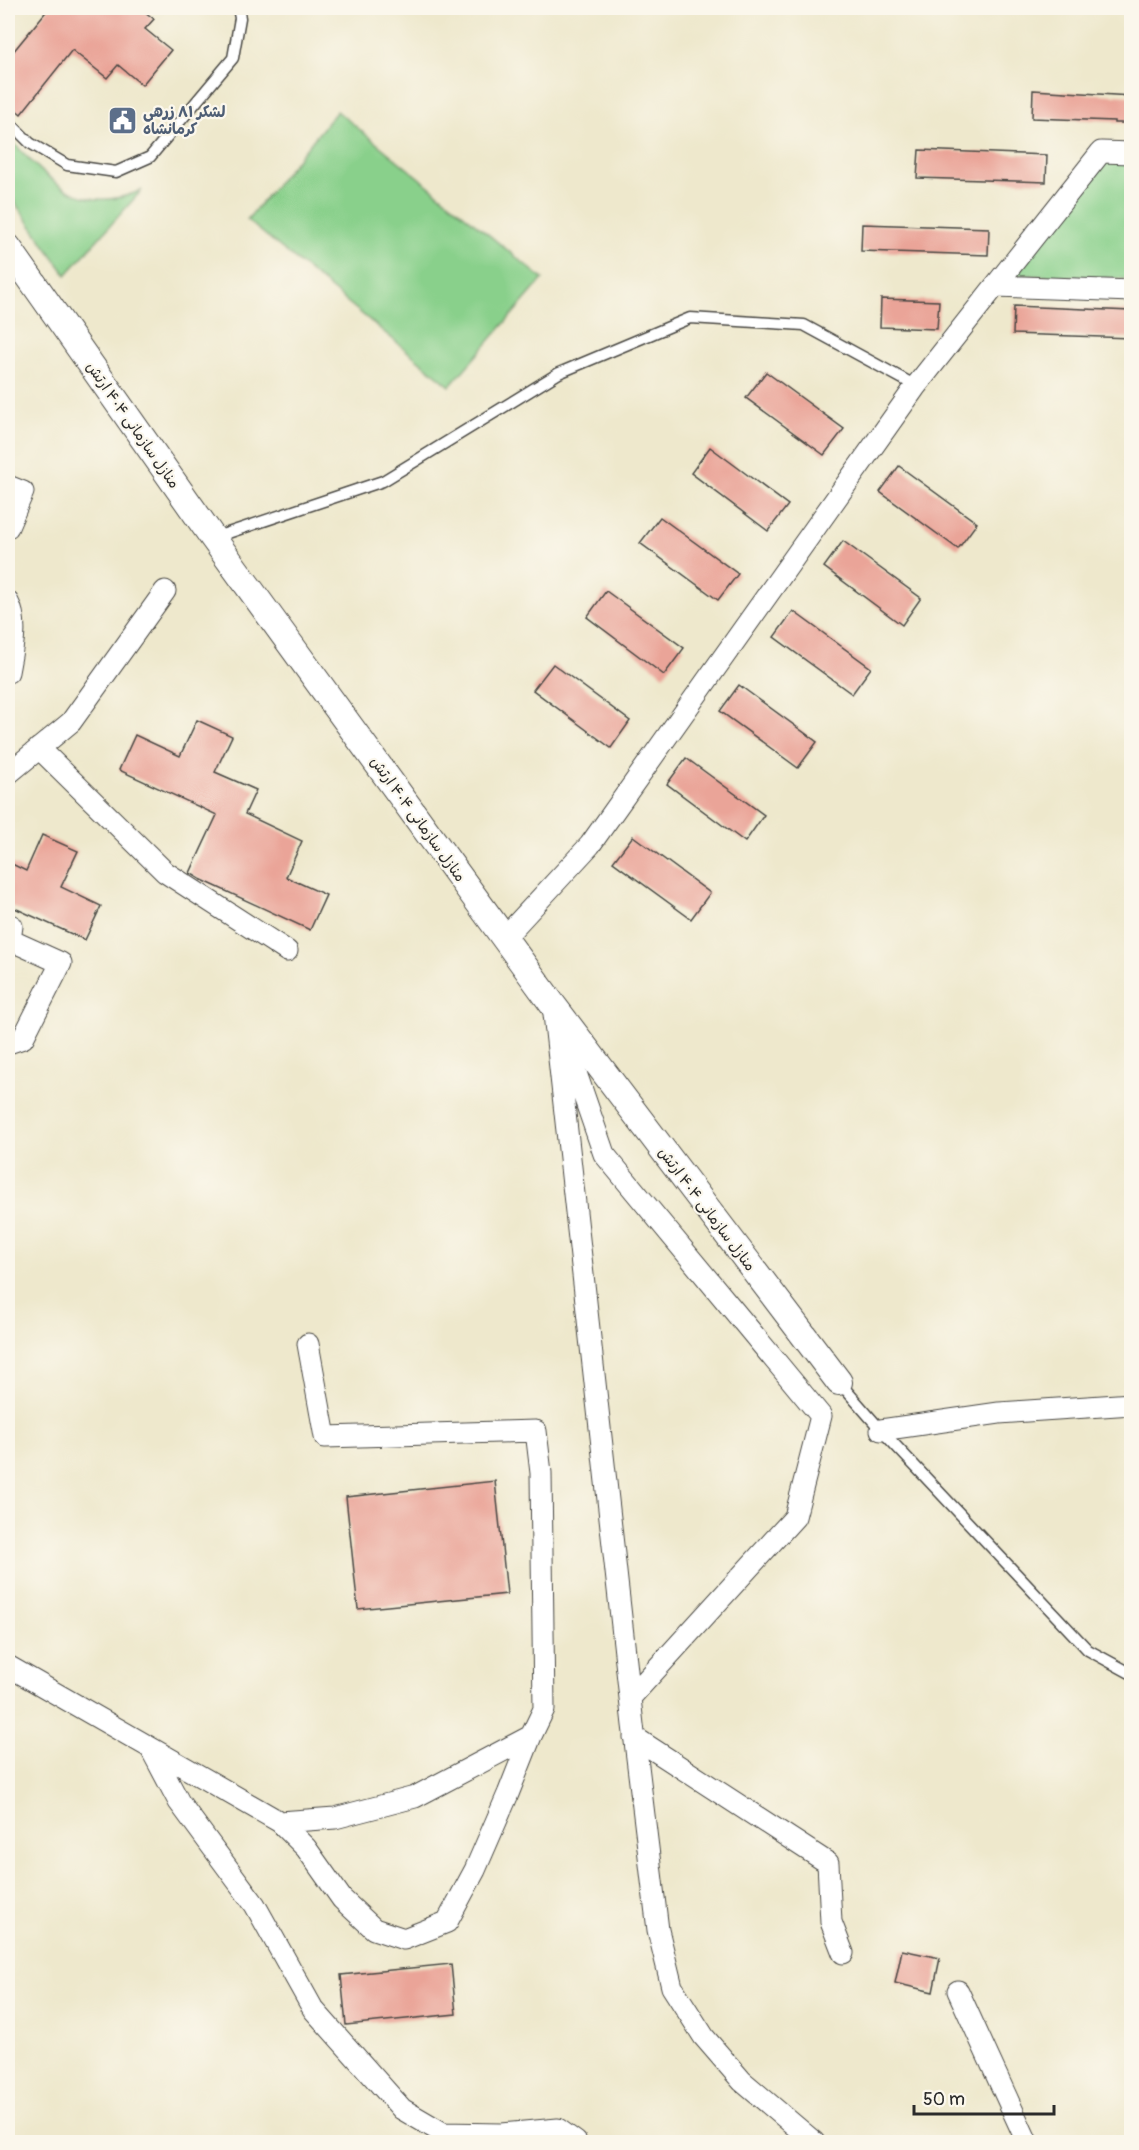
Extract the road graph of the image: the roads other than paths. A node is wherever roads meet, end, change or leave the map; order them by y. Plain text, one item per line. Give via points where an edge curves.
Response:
1 (238, 8) edge
2 (8, 121) edge
3 (1131, 153) edge
4 (8, 247) edge
5 (995, 286) junction
6 (1131, 291) edge
7 (916, 386) junction
8 (8, 486) edge
9 (8, 527) edge
10 (213, 538) junction
11 (165, 591) dead end
12 (8, 602) edge
13 (8, 672) edge
14 (39, 748) junction
15 (8, 774) edge
16 (8, 924) edge
17 (504, 938) junction
18 (287, 951) dead end
19 (553, 1005) junction
20 (8, 1043) edge
21 (308, 1344) dead end
22 (839, 1383) joint
23 (1131, 1404) edge
24 (881, 1430) junction
25 (8, 1666) edge
26 (1131, 1674) edge
27 (630, 1698) junction
28 (531, 1736) junction
29 (634, 1737) junction
30 (151, 1749) junction
31 (280, 1822) junction
32 (843, 1953) dead end
33 (958, 1991) dead end
34 (576, 2142) edge
35 (814, 2142) edge
36 (1027, 2142) edge

1 - 2 lane via 233,58 150,157 116,172 67,165 30,143
3 - 5 street via 1101,152
4 - 10 street, منازل سازمانی ۴۰۴ ارتش
5 - 6 street
5 - 7 street
7 - 10 lane via 804,325 690,318 559,373 383,481
7 - 17 street via 590,845
8 - 9 street via 23,492
10 - 17 street, منازل سازمانی ۴۰۴ ارتش
11 - 14 street via 71,722
12 - 13 street via 13,611 13,642
14 - 15 street
14 - 18 street via 165,872
16 - 20 street via 12,926 10,939 61,963 23,1038
17 - 19 street, منازل سازمانی ۴۰۴ ارتش
19 - 22 street, منازل سازمانی ۴۰۴ ارتش
19 - 27 street
19 - 27 street via 604,1154 821,1416 795,1517
21 - 28 street via 325,1437 536,1431 541,1484 544,1709
22 - 24 lane
23 - 24 street via 999,1413
24 - 26 lane via 1088,1650
25 - 30 street
27 - 29 street
28 - 31 street via 415,1797 335,1818
28 - 31 street via 475,1870 447,1922 404,1939 374,1929 342,1899 306,1848
29 - 32 street via 828,1863 831,1922
29 - 35 street via 658,1930 672,1987 704,2037 742,2081
30 - 31 street
30 - 34 street via 178,1802 255,1905 312,2009 402,2109 443,2133 501,2134 558,2129
33 - 36 street

